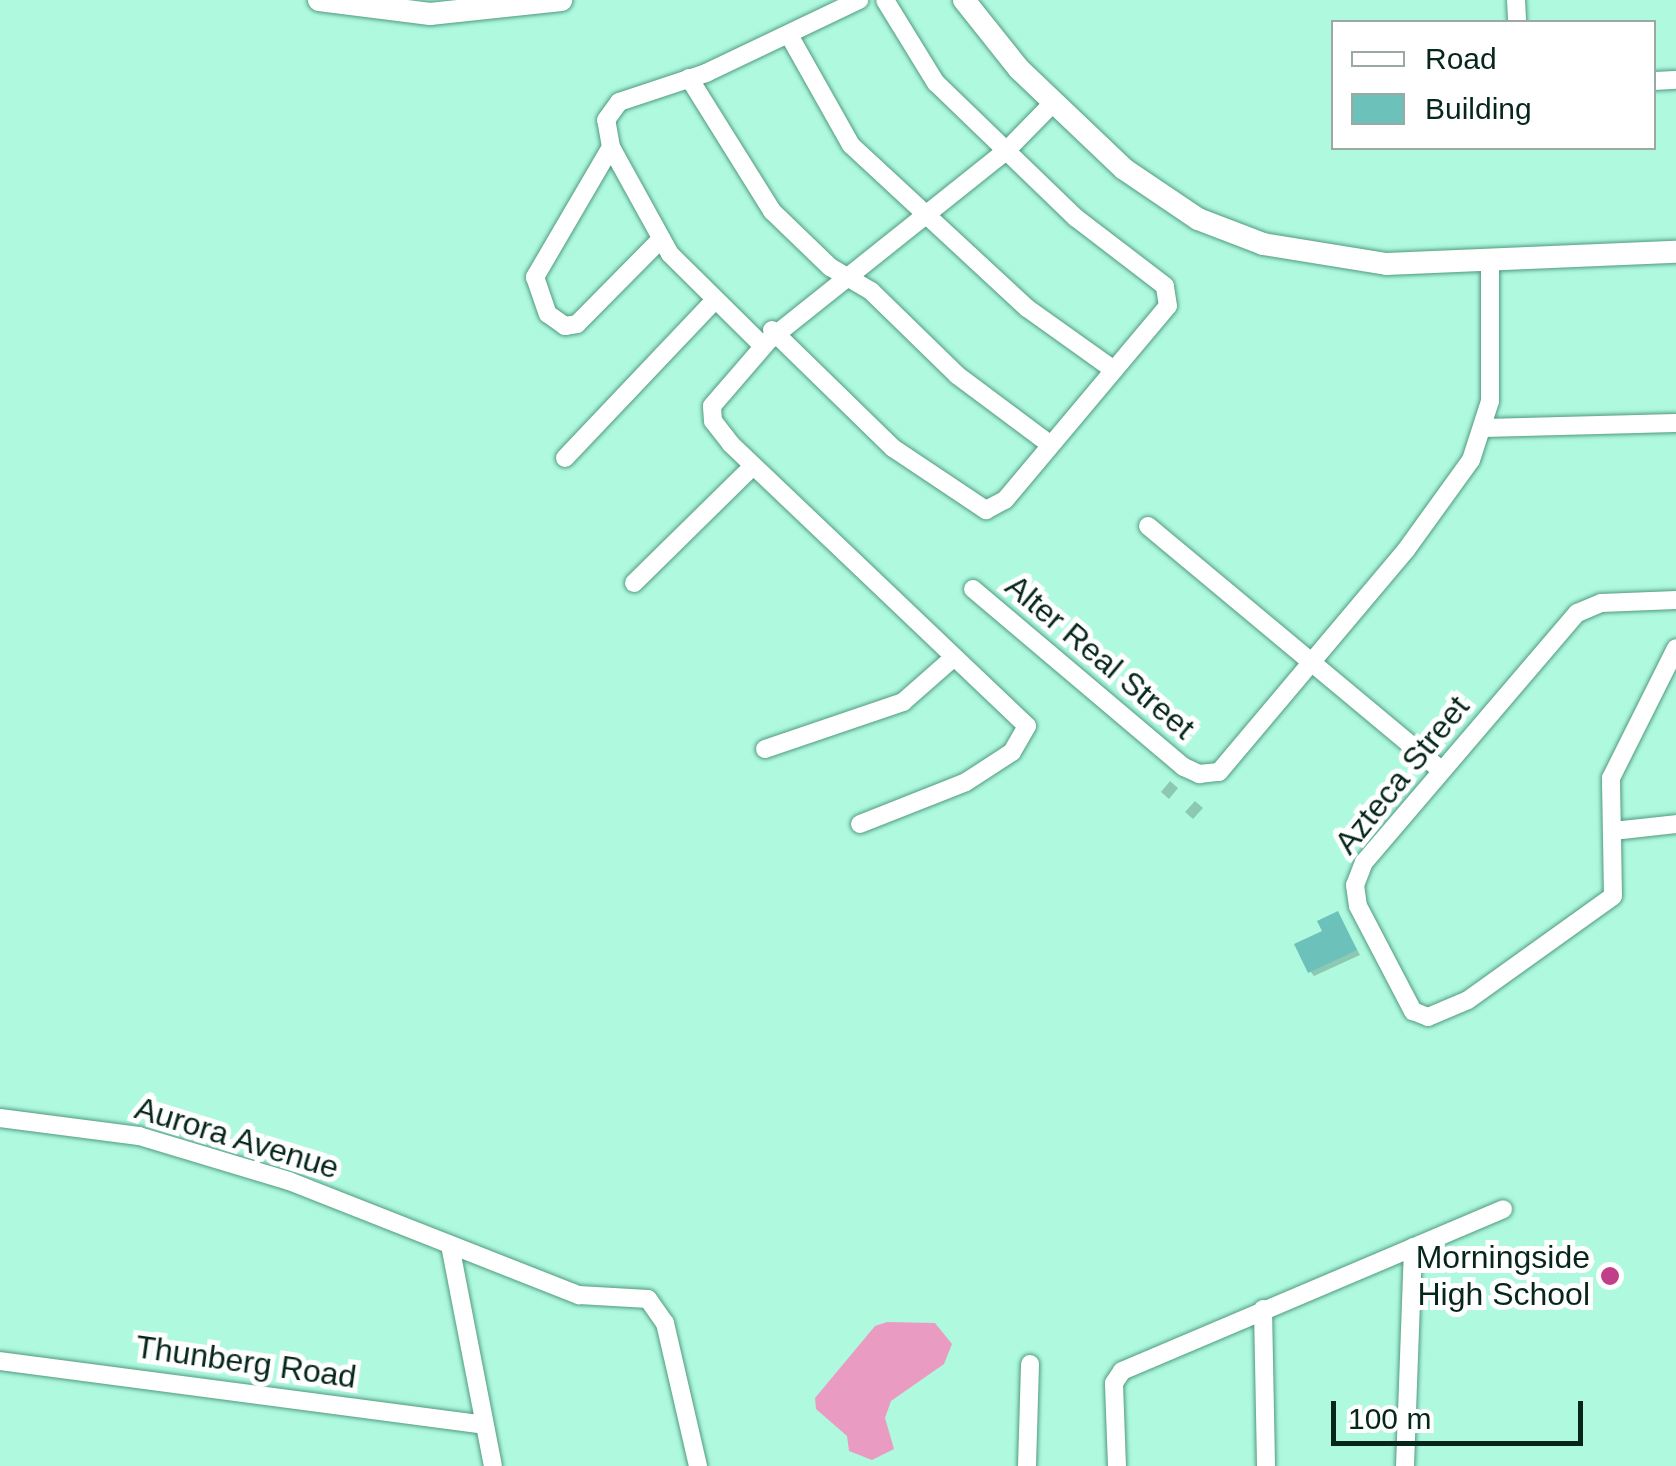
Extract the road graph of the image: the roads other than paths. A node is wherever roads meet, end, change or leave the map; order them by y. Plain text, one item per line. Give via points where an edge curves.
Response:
1 (319, 0) edge
2 (561, 0) edge
3 (860, 0) edge
4 (885, 0) edge
5 (964, 0) edge
6 (790, 35) junction
7 (689, 78) junction
8 (1048, 98) junction
9 (611, 148) junction
10 (1003, 148) junction
11 (924, 211) junction
12 (661, 240) junction
13 (1676, 252) edge
14 (1490, 261) junction
15 (843, 276) junction
16 (714, 301) junction
17 (770, 338) junction
18 (1114, 370) junction
19 (1676, 423) edge
20 (1484, 428) junction
21 (1051, 444) junction
22 (566, 458) dead end
23 (753, 466) junction
24 (1148, 526) dead end
25 (634, 584) dead end
26 (974, 589) dead end
27 (1676, 600) edge
28 (1676, 648) edge
29 (953, 658) junction
30 (1316, 660) junction
31 (764, 749) dead end
32 (1440, 770) junction
33 (860, 824) dead end
34 (1676, 824) edge
35 (1614, 831) junction
36 (0, 1118) edge
37 (1503, 1208) dead end
38 (450, 1245) junction
39 (1413, 1247) junction
40 (1263, 1309) junction
41 (0, 1361) edge
42 (1030, 1364) dead end
43 (482, 1425) junction
44 (493, 1466) edge
45 (698, 1466) edge
46 (1028, 1466) edge
47 (1117, 1466) edge
48 (1266, 1466) edge
49 (1405, 1466) edge

1 - 2 street via 430,14
3 - 6 street
4 - 10 street via 919,64
5 - 8 street
6 - 7 street
6 - 11 street via 837,128
7 - 9 street via 612,108 606,120
7 - 15 street via 756,192
8 - 10 street
8 - 14 street via 1158,194 1236,234 1344,261
9 - 12 street
9 - 12 street via 535,277 548,314 565,326 578,324
10 - 11 street
10 - 18 street via 1168,290 1164,315
11 - 15 street
11 - 18 street via 1027,308
12 - 16 street
13 - 14 street
14 - 20 street, Alter Real Street via 1493,354
15 - 17 street
15 - 21 street via 871,291 957,375
16 - 17 street
16 - 22 street
17 - 21 street via 873,431 976,509 998,506
17 - 23 street via 712,406 717,428
18 - 21 street
19 - 20 street
20 - 30 street, Alter Real Street via 1455,489
23 - 25 street
23 - 29 street
24 - 30 street
26 - 30 street, Alter Real Street via 1199,774 1225,767
27 - 32 street, Azteca Street via 1612,601 1577,612
28 - 35 street, Azteca Street via 1615,764
29 - 31 street via 902,702
29 - 33 street via 1018,712 1027,726 1025,739 966,782
30 - 32 street
32 - 35 street, Azteca Street via 1372,850 1355,884 1397,987 1420,1014 1440,1015 1468,1000 1598,912 1616,886
34 - 35 street
36 - 38 street, Aurora Avenue via 140,1136 290,1180
37 - 39 street
38 - 43 street
38 - 45 street, Aurora Avenue via 578,1295 654,1302 666,1324
39 - 40 street
39 - 49 street
40 - 47 street via 1117,1377
40 - 48 street
41 - 43 street, Thunberg Road
42 - 46 street
43 - 44 street

